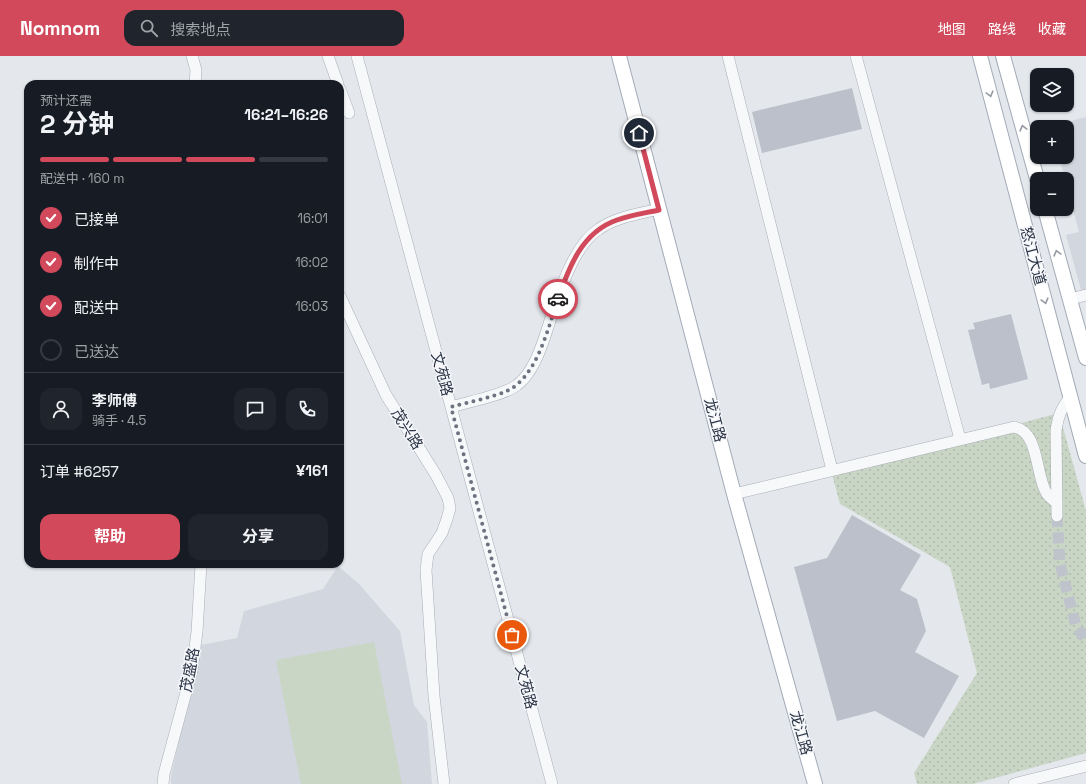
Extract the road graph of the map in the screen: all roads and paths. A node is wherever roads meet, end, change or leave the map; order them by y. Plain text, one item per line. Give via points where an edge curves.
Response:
1 (192, 56) edge
2 (328, 56) edge
3 (357, 56) edge
4 (619, 56) edge
5 (728, 56) edge
6 (856, 56) edge
7 (980, 56) edge
8 (1003, 56) edge
9 (196, 80) edge
10 (337, 80) edge
11 (344, 100) edge
12 (349, 113) dead end
13 (1035, 172) edge
14 (659, 210) junction
15 (1047, 216) edge
16 (1086, 295) edge
17 (1070, 300) junction
18 (344, 305) edge
19 (1086, 358) edge
20 (1070, 397) junction
21 (451, 407) junction
22 (960, 439) junction
23 (1086, 456) edge
24 (832, 470) junction
25 (734, 494) junction
26 (1057, 503) junction
27 (1057, 516) tunnel mouth
28 (201, 568) edge
29 (1086, 766) edge
30 (164, 779) edge
31 (444, 784) edge
32 (552, 784) edge
33 (815, 784) edge
34 (1014, 784) edge

1 - 9 street
2 - 10 street
3 - 21 street, 文苑路
4 - 14 main road, 龙江路
5 - 24 street
6 - 22 street
7 -> 20 main road, 怒江大道
13 -> 8 main road
11 - 12 street
14 - 21 street via 616,220 599,228 586,239 563,285 540,351 527,375 517,385 506,391
14 - 25 main road, 龙江路
17 -> 15 main road, 怒江大道
16 - 17 street
17 - 19 main road, 怒江大道
18 - 31 street, 茂兴路 via 386,395 448,498 448,519 426,561 431,659
20 - 23 main road, 怒江大道
20 - 26 street via 1057,419
21 - 32 street, 文苑路
22 - 24 street
22 - 26 street via 1004,428 1021,428 1031,442 1043,486
24 - 25 street
25 - 33 main road, 龙江路
26 - 27 street
28 - 30 street, 茂盛路 via 192,670
29 - 34 street

